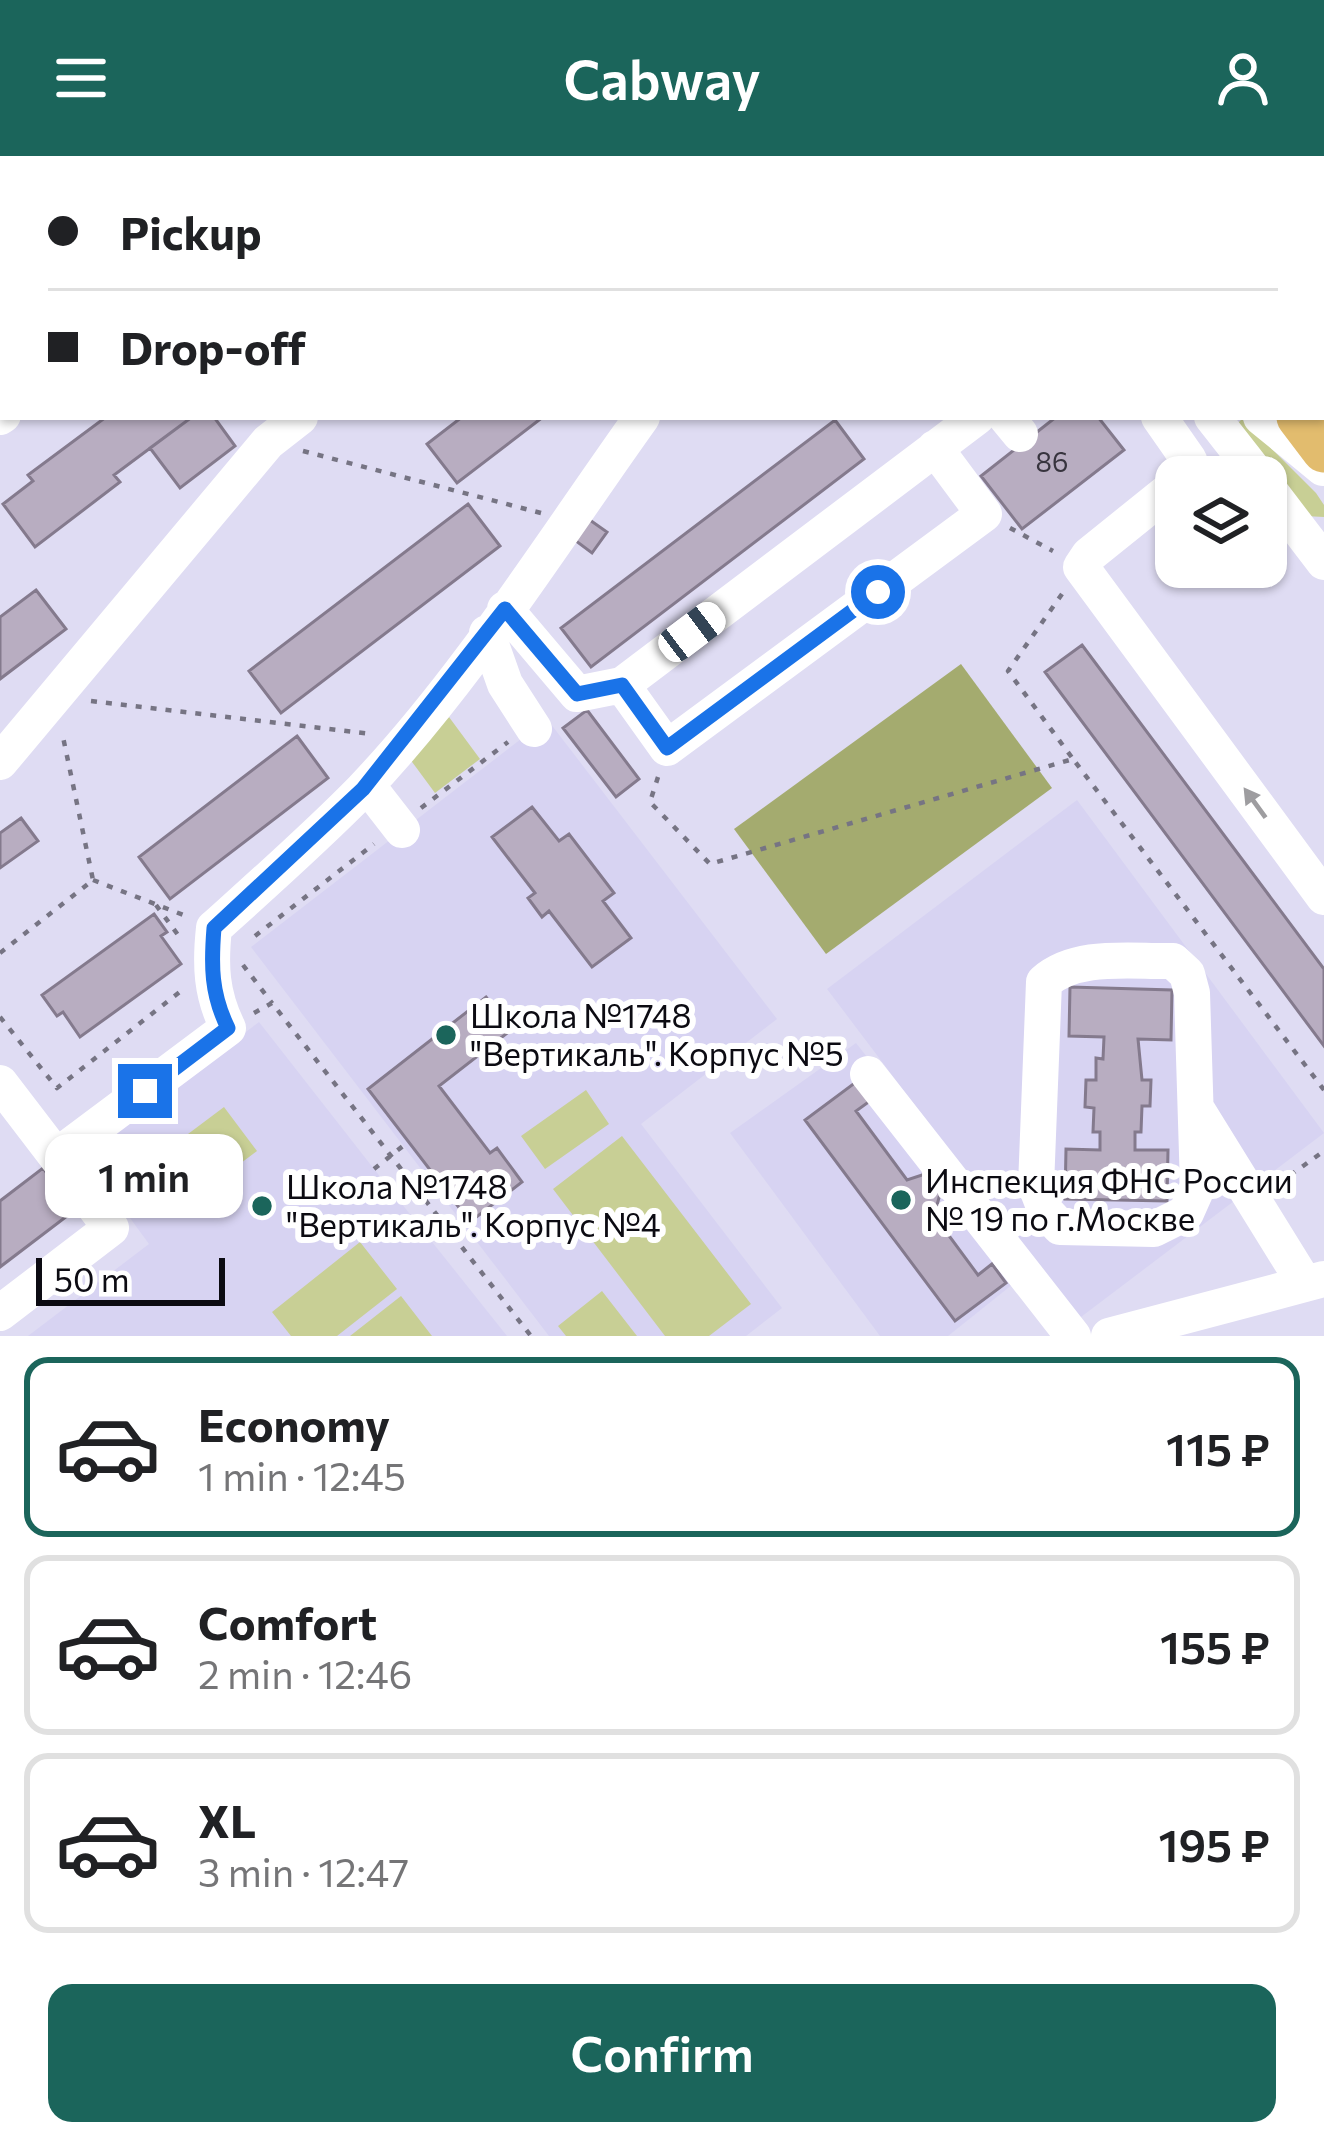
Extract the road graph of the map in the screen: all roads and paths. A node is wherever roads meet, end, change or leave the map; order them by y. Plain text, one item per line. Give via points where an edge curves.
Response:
1 (290, 420) edge
2 (640, 420) edge
3 (973, 420) edge
4 (1161, 420) edge
5 (1214, 420) edge
6 (1265, 420) edge
7 (1301, 420) edge
8 (258, 429) edge
9 (935, 448) junction
10 (1324, 450) edge
11 (1186, 456) edge
12 (1243, 456) edge
13 (1324, 468) edge
14 (1155, 502) edge
15 (984, 514) junction
16 (1287, 514) edge
17 (568, 520) junction
18 (1324, 562) edge
19 (1081, 567) junction
20 (496, 621) junction
21 (622, 685) junction
22 (55, 697) junction
23 (534, 729) dead end
24 (406, 738) junction
25 (667, 748) junction
26 (1073, 759) junction
27 (0, 762) edge
28 (367, 784) junction
29 (402, 830) dead end
30 (93, 880) junction
31 (1324, 897) edge
32 (156, 905) junction
33 (204, 941) junction
34 (0, 953) edge
35 (187, 986) dead end
36 (0, 1017) edge
37 (228, 1028) junction
38 (868, 1074) dead end
39 (0, 1083) edge
40 (1324, 1090) edge
41 (1193, 1103) junction
42 (403, 1146) dead end
43 (1324, 1151) edge
44 (57, 1156) junction
45 (391, 1156) junction
46 (374, 1168) dead end
47 (1254, 1202) junction
48 (1314, 1281) edge
49 (0, 1313) edge
50 (531, 1336) edge
51 (1073, 1336) edge
52 (1108, 1336) edge

1 - 8 street
2 - 17 street
3 - 9 street
4 - 11 street
5 - 12 street
6 - 13 street
7 - 10 main road
8 - 17 path
8 - 22 street
9 - 15 street
9 - 21 street
14 - 19 street
15 - 19 path
15 - 25 street
16 - 18 street
17 - 20 street
19 - 26 path via 1008,671
31 -> 19 street
20 - 21 street via 577,694
20 - 23 street via 505,684
20 - 24 street
21 - 25 street
22 - 24 path
22 - 27 street
22 - 30 path
24 - 28 street
25 - 26 path via 650,802 710,864
26 - 40 path
28 - 29 street
28 - 33 street
30 - 32 path
30 - 34 path
32 - 33 path
32 - 33 path
33 - 37 street
35 - 36 path via 57,1088
37 - 44 street
37 - 45 path via 272,1004
38 - 51 street
39 - 44 street
41 - 41 street via 1198,1186 1186,1213 1154,1228 1060,1227 1036,1186 1044,982 1076,963 1173,961 1192,993
41 - 47 street
42 - 45 path
43 - 47 path
44 - 49 street via 112,1228
45 - 46 path
45 - 50 path
47 - 48 street
48 - 52 street

